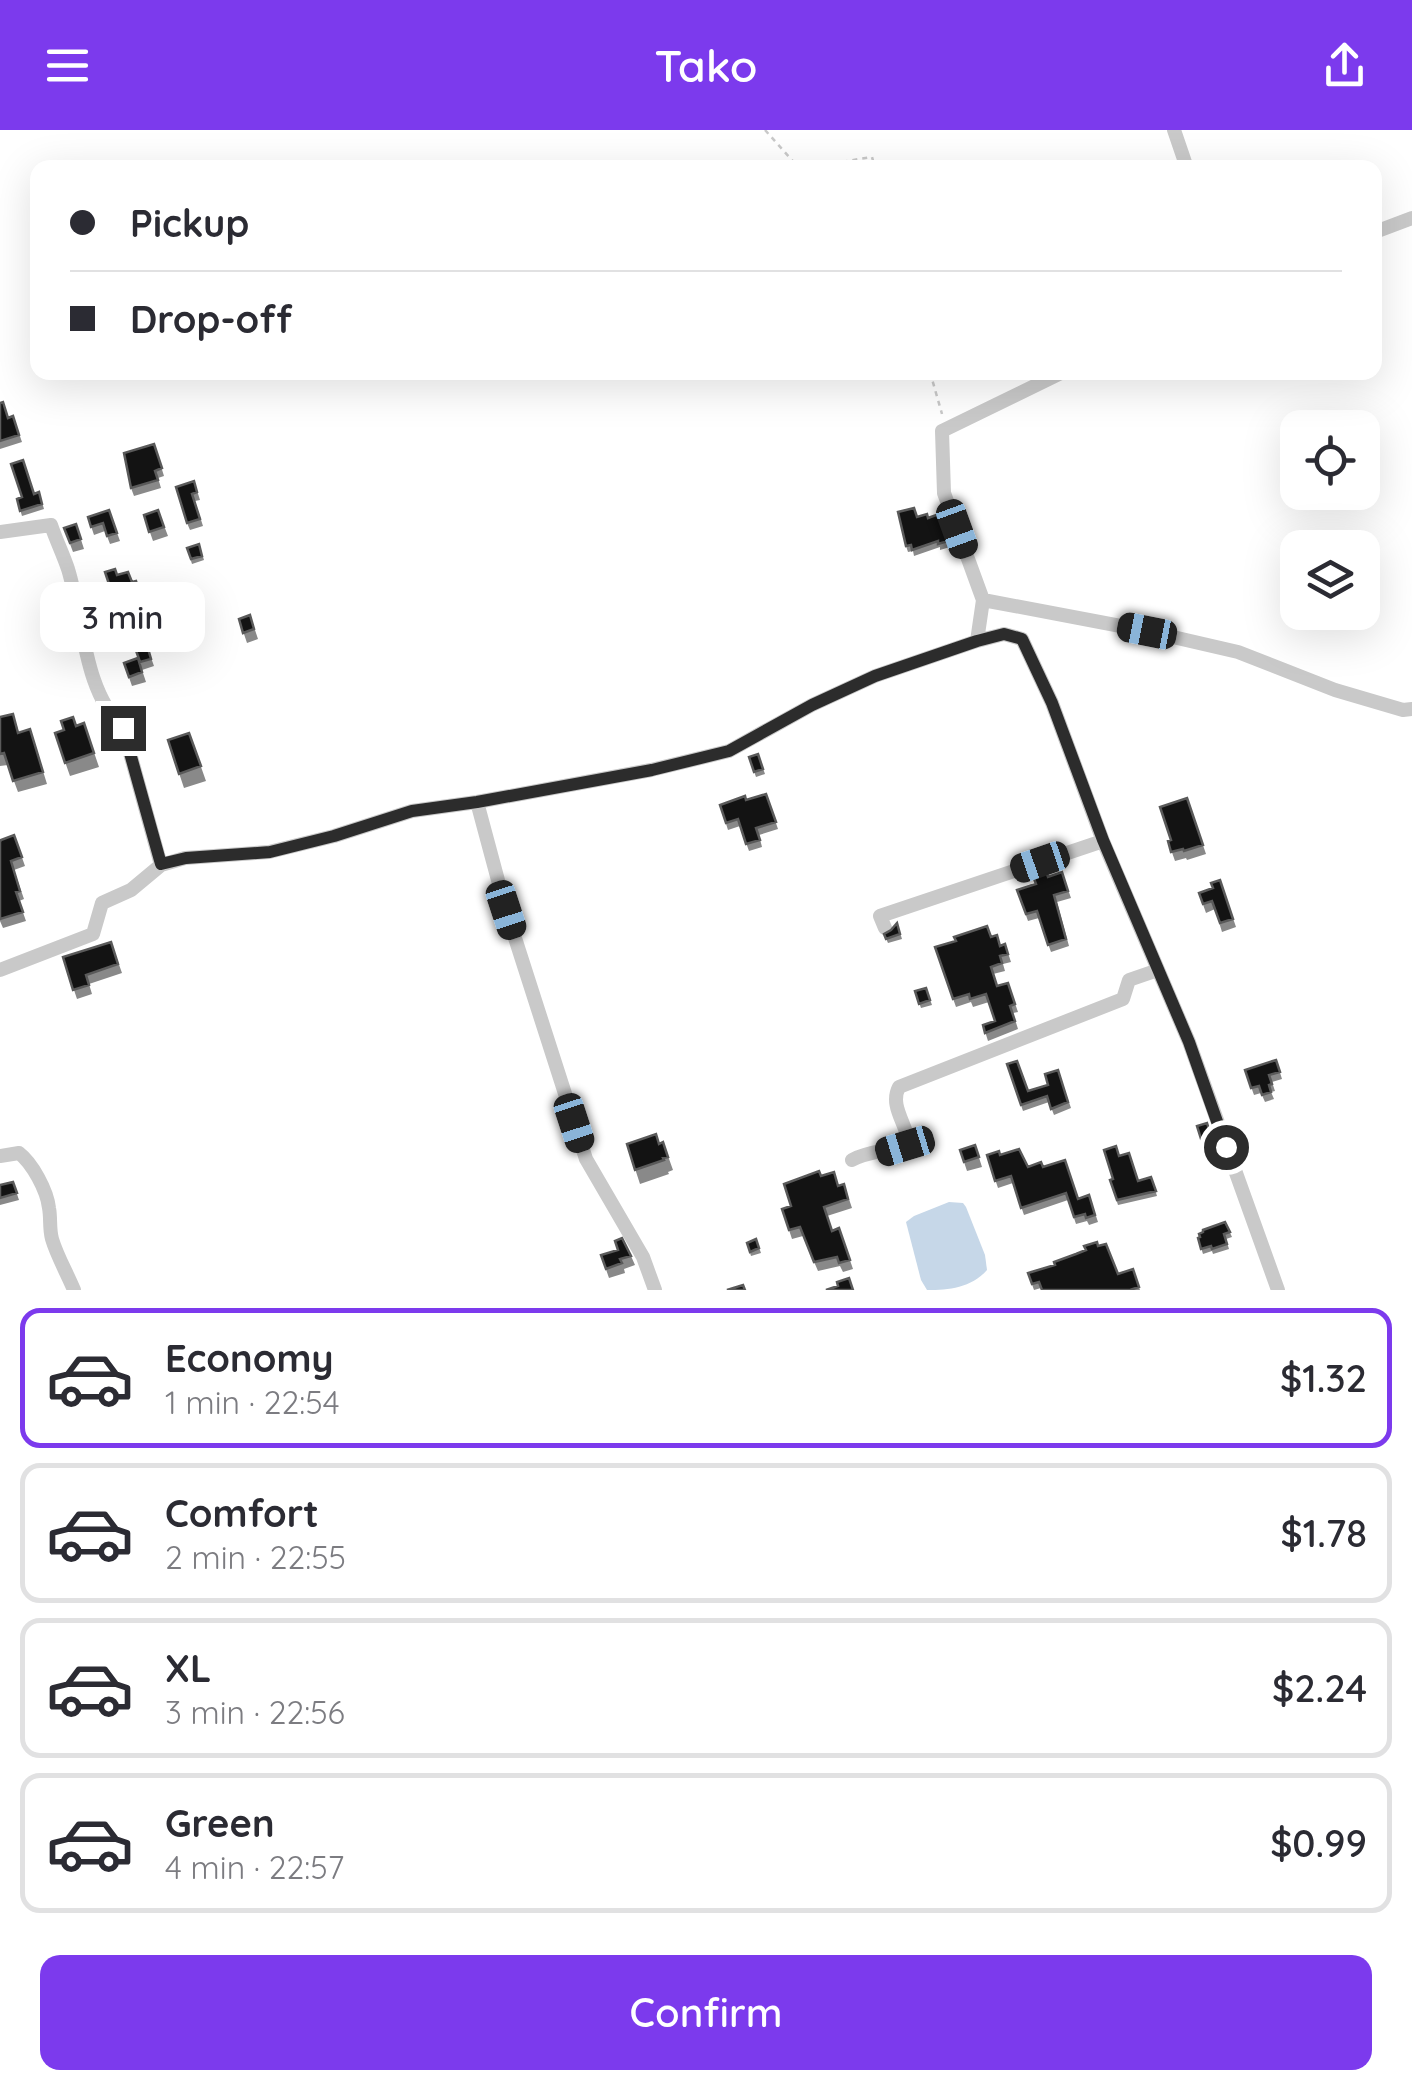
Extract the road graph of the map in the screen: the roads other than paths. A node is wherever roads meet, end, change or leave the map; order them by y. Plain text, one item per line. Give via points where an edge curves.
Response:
1 (1174, 130) edge
2 (1184, 160) edge
3 (1412, 218) edge
4 (1382, 229) edge
5 (1046, 380) edge
6 (0, 532) edge
7 (983, 600) junction
8 (977, 641) junction
9 (1412, 709) edge
10 (477, 802) junction
11 (1103, 840) junction
12 (161, 864) junction
13 (885, 928) edge
14 (0, 970) edge
15 (1158, 970) junction
16 (0, 1156) edge
17 (852, 1160) dead end
18 (1275, 1289) edge
19 (74, 1290) edge
20 (655, 1290) edge

1 - 2 street
3 - 4 street
5 - 7 street via 942,430 944,493
6 - 12 street via 51,525 98,694 123,728
7 - 8 street
7 - 9 street via 1238,652 1335,690
8 - 10 street via 875,676 729,751
8 - 11 street via 1004,634 1022,639
10 - 12 street via 412,811 270,852
10 - 20 street via 586,1159
11 - 13 street via 880,916
11 - 15 street
12 - 14 street via 132,890 102,904 93,934
15 - 17 street via 1129,980 1123,999 899,1087 895,1102 910,1144
15 - 18 street
16 - 19 street via 19,1153 29,1164

